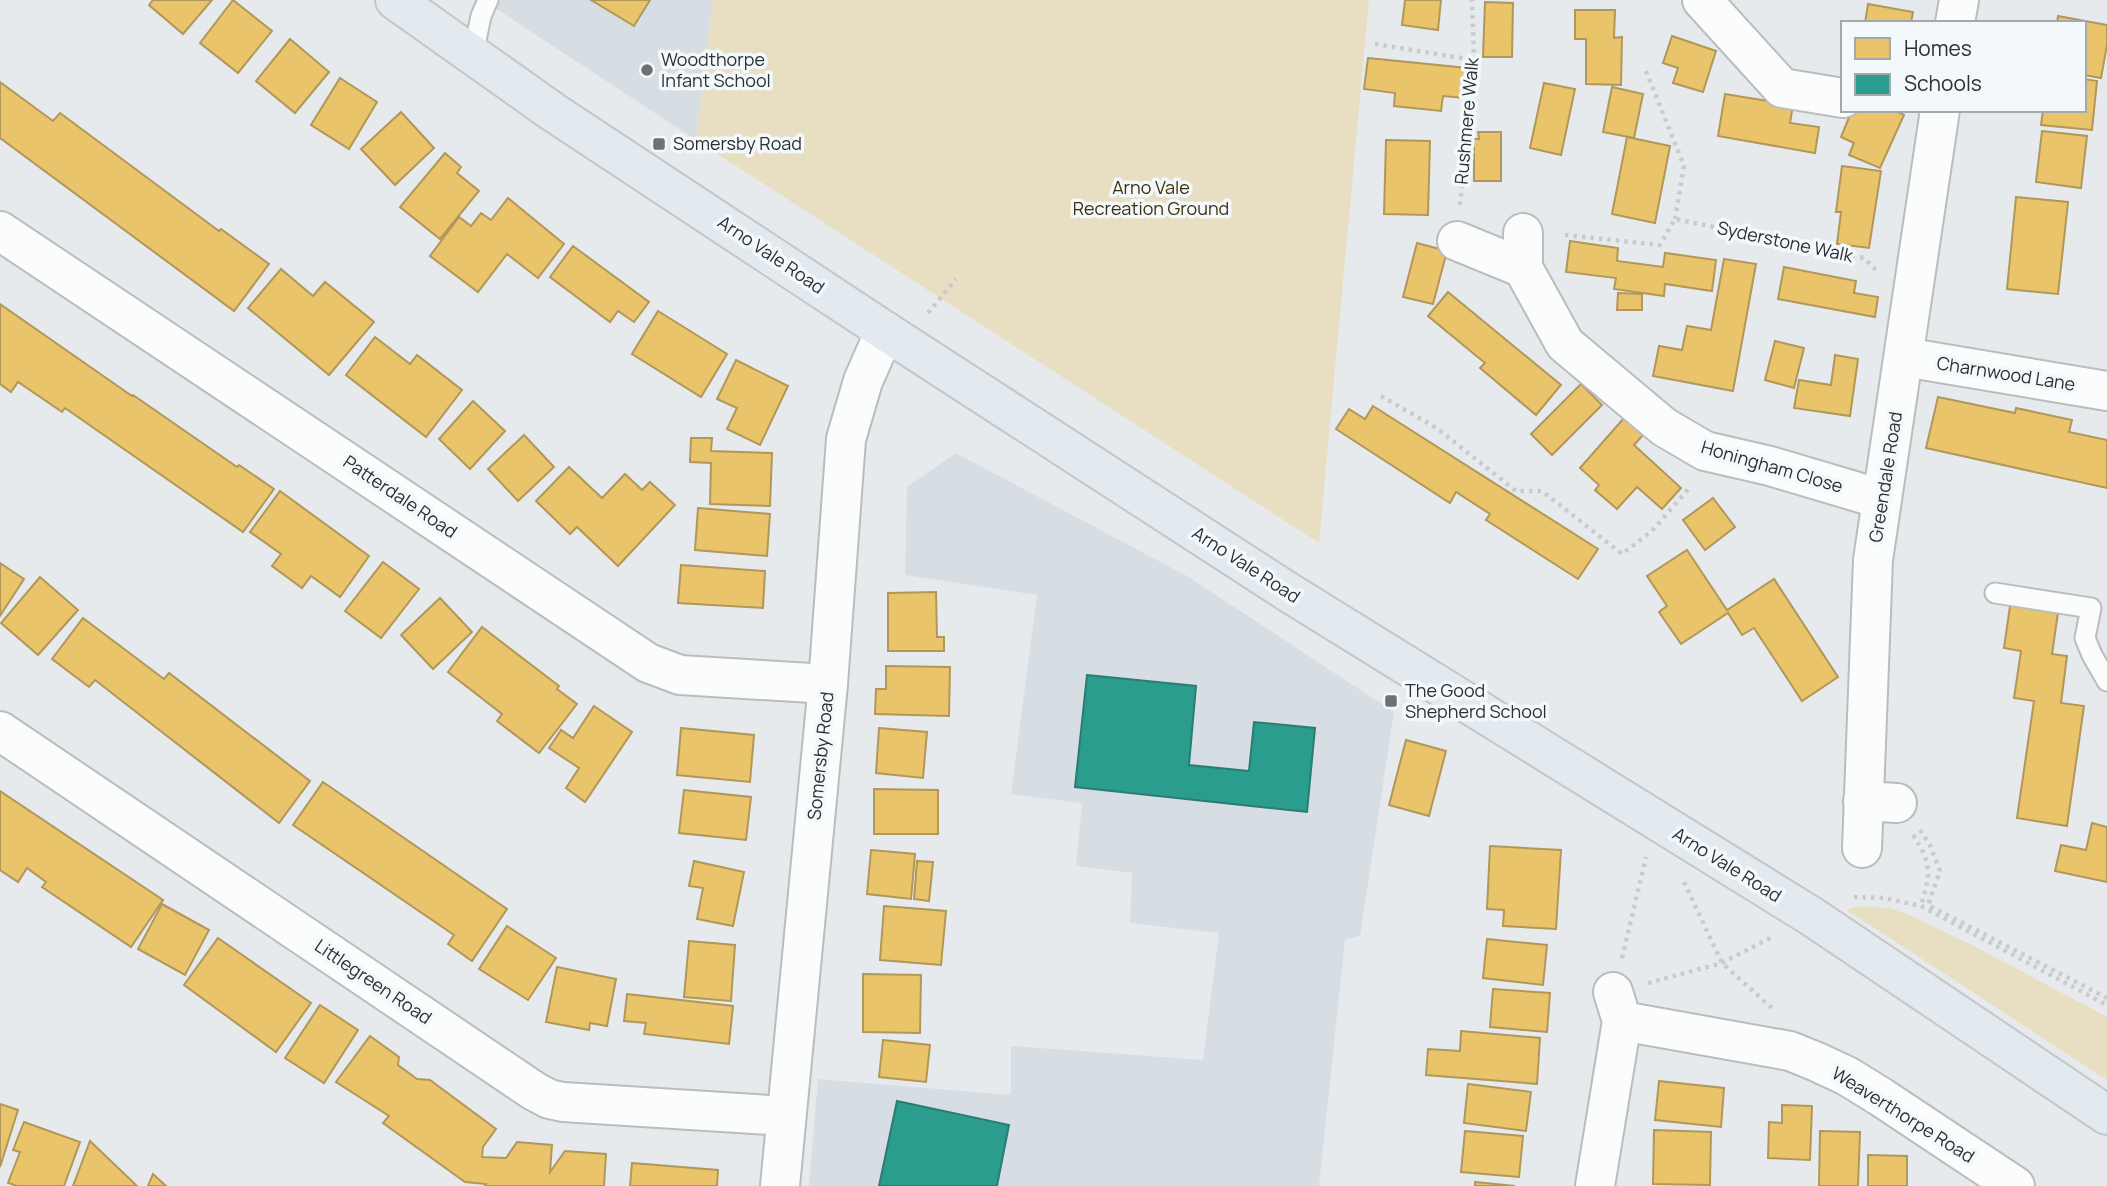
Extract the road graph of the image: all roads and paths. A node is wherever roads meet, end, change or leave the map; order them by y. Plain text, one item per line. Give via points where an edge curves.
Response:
1 (395, 0) edge
2 (488, 0) edge
3 (1472, 0) edge
4 (1702, 0) edge
5 (1959, 0) edge
6 (1955, 21) edge
7 (1376, 44) dead end
8 (473, 55) junction
9 (1474, 61) junction
10 (1646, 71) dead end
11 (1841, 98) edge
12 (1930, 112) edge
13 (1675, 219) junction
14 (0, 231) edge
15 (1565, 235) dead end
16 (1457, 241) joint
17 (956, 279) dead end
18 (1910, 315) junction
19 (924, 318) dead end
20 (885, 331) junction
21 (1904, 358) junction
22 (2107, 390) edge
23 (1381, 396) dead end
24 (1705, 451) junction
25 (1881, 499) junction
26 (1995, 593) dead end
27 (2107, 681) edge
28 (828, 684) junction
29 (0, 731) edge
30 (1880, 802) junction
31 (1655, 820) junction
32 (1862, 848) dead end
33 (1683, 879) dead end
34 (1846, 897) dead end
35 (1928, 905) junction
36 (1921, 906) junction
37 (1722, 963) junction
38 (2107, 998) edge
39 (2107, 1005) edge
40 (1618, 1007) junction
41 (1780, 1015) dead end
42 (2107, 1115) edge
43 (786, 1116) junction
44 (780, 1186) edge
45 (1595, 1186) edge
46 (2015, 1186) edge

1 - 8 main road, Arno Vale Road
2 - 8 lane
3 - 9 path, Rushmere Walk
4 - 11 street via 1782,88
5 - 6 street
7 - 9 path
8 - 20 main road, Arno Vale Road
9 - 16 path, Rushmere Walk
10 - 13 path via 1684,166
12 - 18 street, Greendale Road
13 - 15 path via 1660,245
13 - 18 path, Syderstone Walk via 1864,258 1895,288
14 - 28 street, Patterdale Road via 648,663 680,675
16 - 24 street, Honingham Close via 1523,251 1565,344 1664,427
17 - 19 path
18 - 21 street, Greendale Road
20 - 28 street, Somersby Road via 863,381 846,439
20 - 31 main road, Arno Vale Road via 1288,592
21 - 22 street, Charnwood Lane
21 - 25 street, Greendale Road
23 - 24 path via 1438,429 1516,491 1542,491 1622,555 1652,531 1691,486
24 - 25 street, Honingham Close
25 - 30 street, Greendale Road via 1873,560
26 - 27 lane via 2091,608 2085,638
28 - 43 street, Somersby Road
29 - 43 street, Littlegreen Road via 549,1099
30 - 32 street, Greendale Road
30 - 35 path via 1918,827 1930,845 1940,872
30 - 36 path via 1906,825 1922,849 1930,874
31 - 40 path
31 - 42 main road, Arno Vale Road via 1811,916
33 - 37 path
34 - 36 path via 1884,898
35 - 36 path
35 - 38 path
36 - 39 path
37 - 40 path
37 - 41 path
40 - 45 street
40 - 46 street, Weaverthorpe Road via 1817,1062 1881,1097
43 - 44 street, Somersby Road

